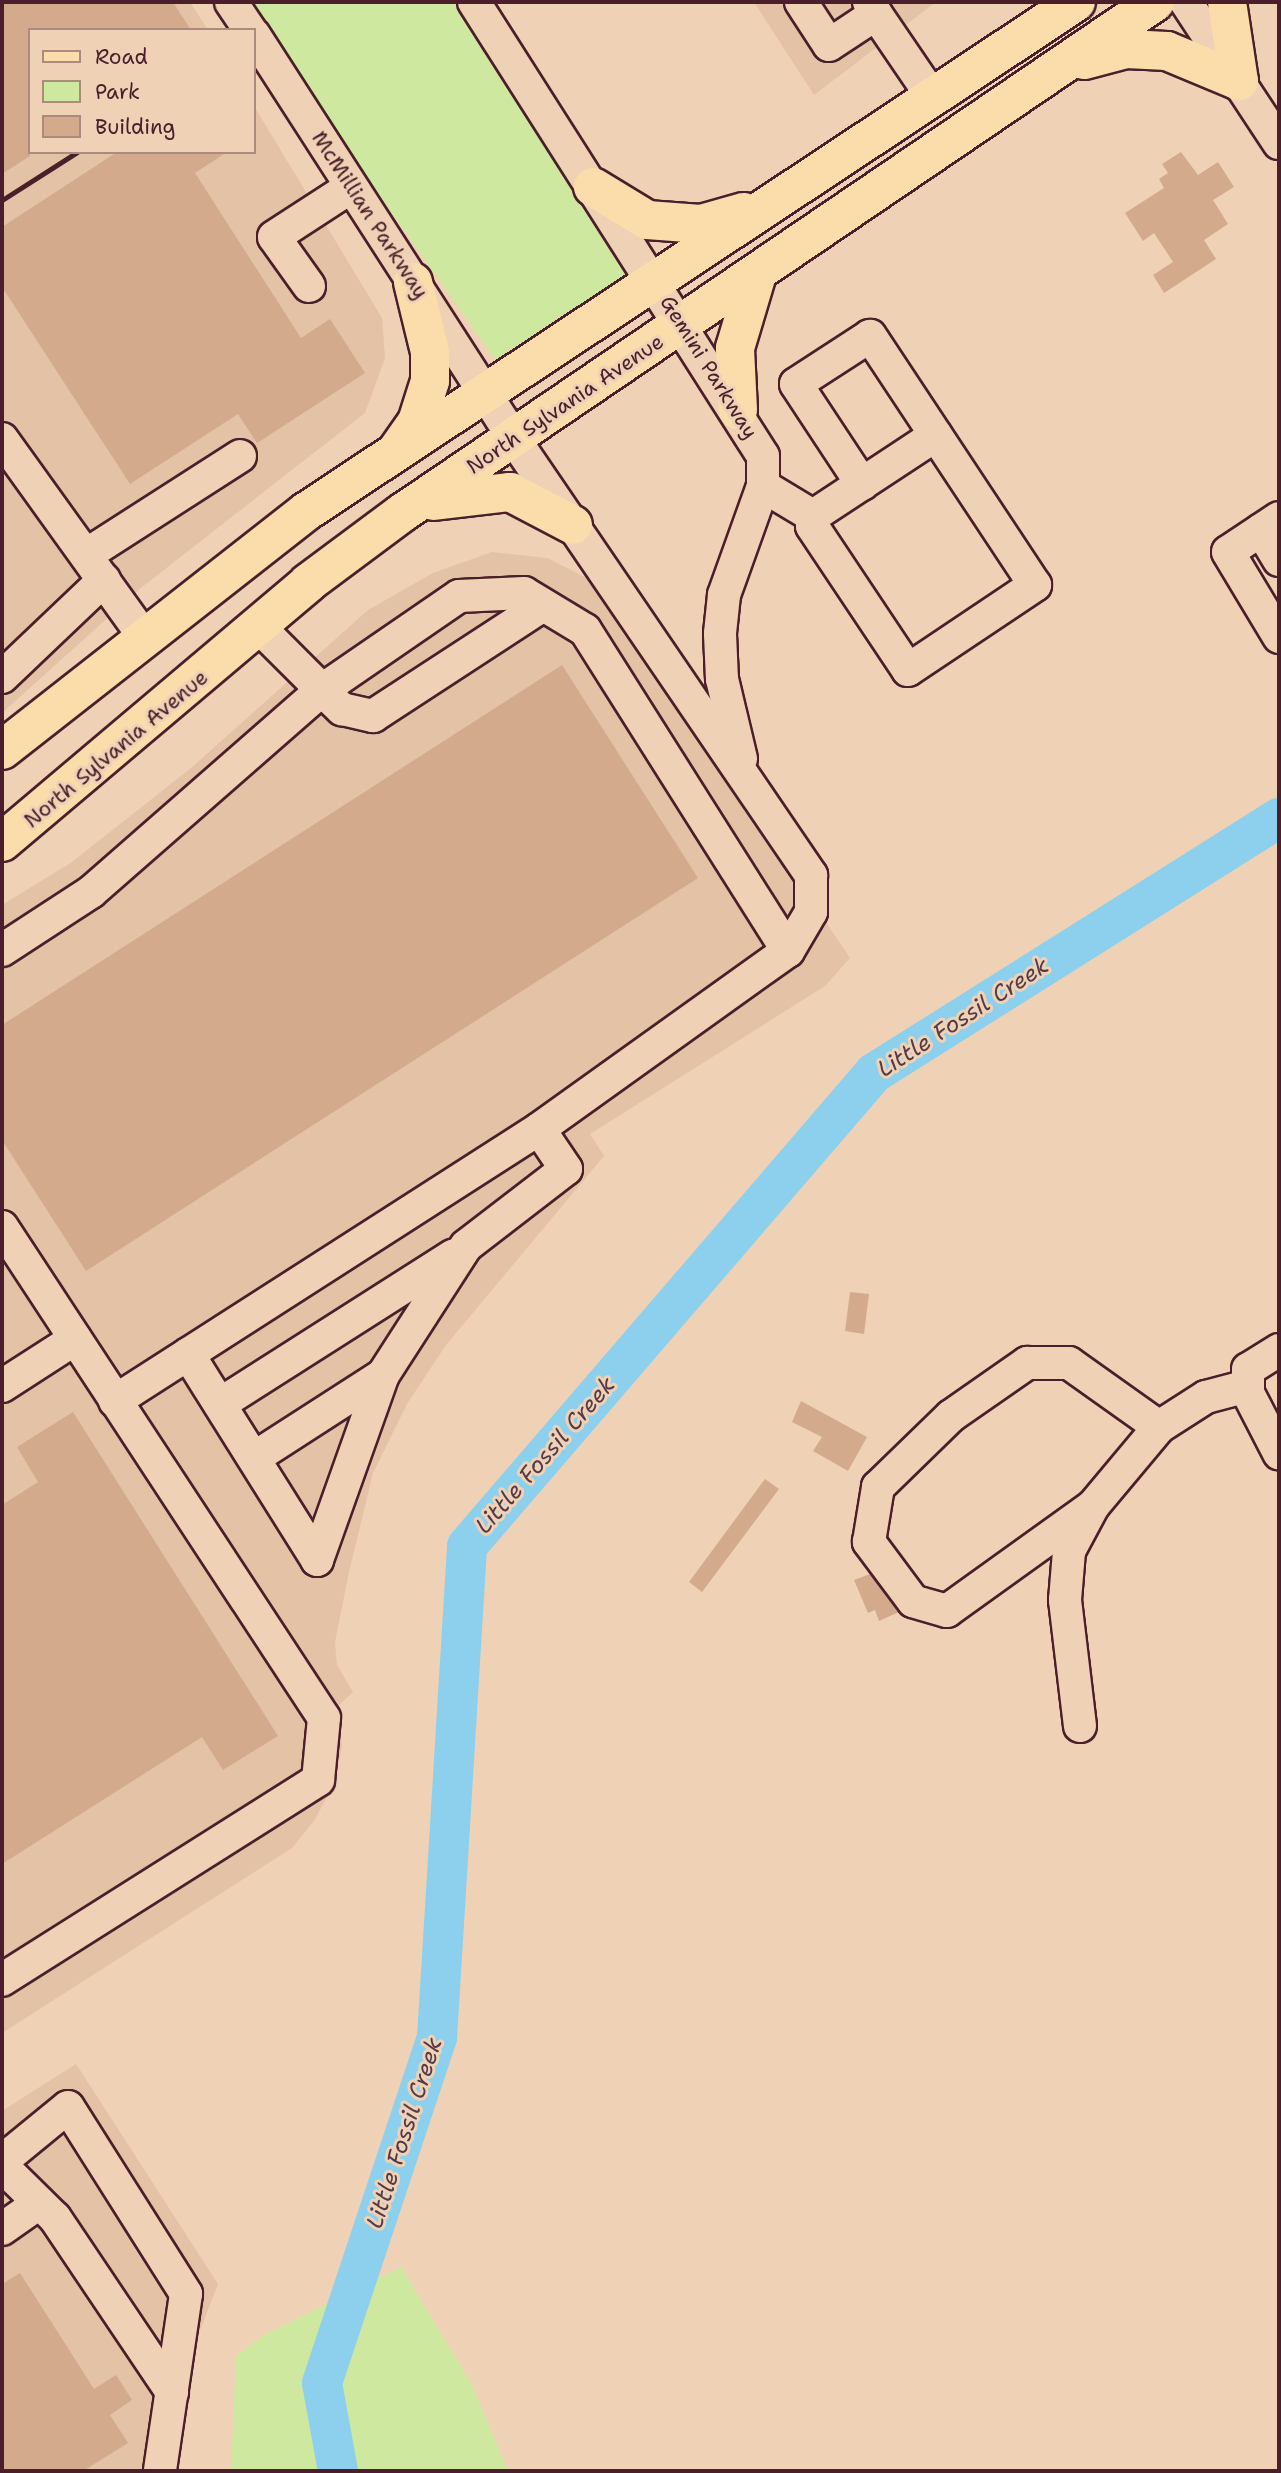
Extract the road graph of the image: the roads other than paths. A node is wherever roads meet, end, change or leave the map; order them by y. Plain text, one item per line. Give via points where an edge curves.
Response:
1 (232, 2) edge
2 (474, 2) edge
3 (800, 2) edge
4 (1155, 2) edge
5 (1186, 2) edge
6 (1227, 2) edge
7 (1071, 3) edge
8 (872, 8) edge
9 (249, 28) edge
10 (256, 38) edge
11 (1060, 67) junction
12 (1239, 81) junction
13 (931, 95) junction
14 (1279, 143) edge
15 (351, 187) junction
16 (593, 187) junction
17 (755, 209) junction
18 (757, 274) junction
19 (413, 282) junction
20 (656, 282) junction
21 (309, 286) dead end
22 (684, 324) junction
23 (485, 395) junction
24 (738, 410) junction
25 (936, 435) junction
26 (2, 439) edge
27 (514, 439) junction
28 (240, 456) dead end
29 (393, 457) junction
30 (862, 484) junction
31 (763, 485) junction
32 (402, 513) junction
33 (813, 516) junction
34 (1270, 524) edge
35 (573, 525) junction
36 (1279, 560) edge
37 (95, 568) junction
38 (543, 604) junction
39 (259, 627) junction
40 (143, 635) junction
41 (1279, 637) edge
42 (2, 677) edge
43 (322, 690) junction
44 (2, 750) edge
45 (745, 778) junction
46 (2, 842) edge
47 (2, 950) edge
48 (788, 951) junction
49 (539, 1129) junction
50 (2, 1227) edge
51 (466, 1246) junction
52 (75, 1339) junction
53 (1279, 1350) edge
54 (188, 1354) junction
55 (383, 1375) junction
56 (1248, 1386) junction
57 (2, 1387) edge
58 (115, 1401) junction
59 (220, 1405) junction
60 (1159, 1427) junction
61 (1279, 1453) edge
62 (254, 1458) junction
63 (1093, 1506) junction
64 (1080, 1726) dead end
65 (2, 1980) edge
66 (2, 2163) edge
67 (40, 2203) junction
68 (2, 2229) edge
69 (172, 2392) junction
70 (160, 2471) edge

1 - 9 street
2 - 16 street
3 - 8 street via 830,45
4 - 11 main road, North Sylvania Avenue
5 - 12 street
6 - 12 main road
7 - 13 main road
8 - 13 street
10 - 15 street, McMillian Parkway
11 - 12 main road via 1126,49 1167,51
11 - 18 main road, North Sylvania Avenue
12 - 14 street
13 - 17 main road
15 - 19 street, McMillian Parkway
15 - 21 street via 274,237
16 - 17 main road via 647,220 701,223
16 - 20 street
17 - 20 main road
18 - 22 main road, North Sylvania Avenue
18 - 24 main road via 735,348
19 - 23 street, McMillian Parkway
19 - 29 main road via 430,381 417,422
20 - 22 street, Gemini Parkway
20 - 23 main road
22 - 24 street, Gemini Parkway
22 - 27 main road, North Sylvania Avenue
23 - 27 street, Gemini Parkway
23 - 29 main road
24 - 31 street, Gemini Parkway via 763,456
25 - 30 street
25 - 30 street via 870,335 817,370 796,384
25 - 33 street via 1035,585 908,670 813,526
26 - 37 street
27 - 32 main road, North Sylvania Avenue
27 - 35 street, Gemini Parkway
28 - 37 street
29 - 40 main road via 307,511
30 - 33 street
31 - 33 street
31 - 45 street, Gemini Parkway via 724,595 720,634 722,679
32 - 35 main road via 442,498 510,492
32 - 39 main road, North Sylvania Avenue
34 - 36 street
34 - 41 street via 1228,552
35 - 45 street, Gemini Parkway
37 - 40 street
37 - 42 street
38 - 43 street via 524,593 459,596
38 - 43 street via 373,716 342,709
38 - 48 street via 585,630
39 - 43 street
39 - 46 main road, North Sylvania Avenue
40 - 44 main road
43 - 47 street via 91,892
45 - 48 street, Gemini Parkway via 811,875 811,912
48 - 49 street
49 - 51 street via 566,1170
49 - 54 street
50 - 52 street
51 - 55 street
51 - 59 street
52 - 57 street
52 - 58 street
53 - 56 street via 1248,1368
54 - 58 street
54 - 59 street
55 - 62 street
55 - 62 street via 317,1560
56 - 60 street via 1206,1397
56 - 61 street
58 - 65 street via 324,1718 317,1780
59 - 62 street
60 - 63 street
60 - 63 street via 1069,1363 1027,1363 951,1416 878,1487 869,1542 913,1601 947,1611
63 - 64 street via 1069,1550 1065,1600
66 - 67 street
66 - 69 street via 68,2107 186,2294
67 - 68 street
67 - 69 street
69 - 70 street

